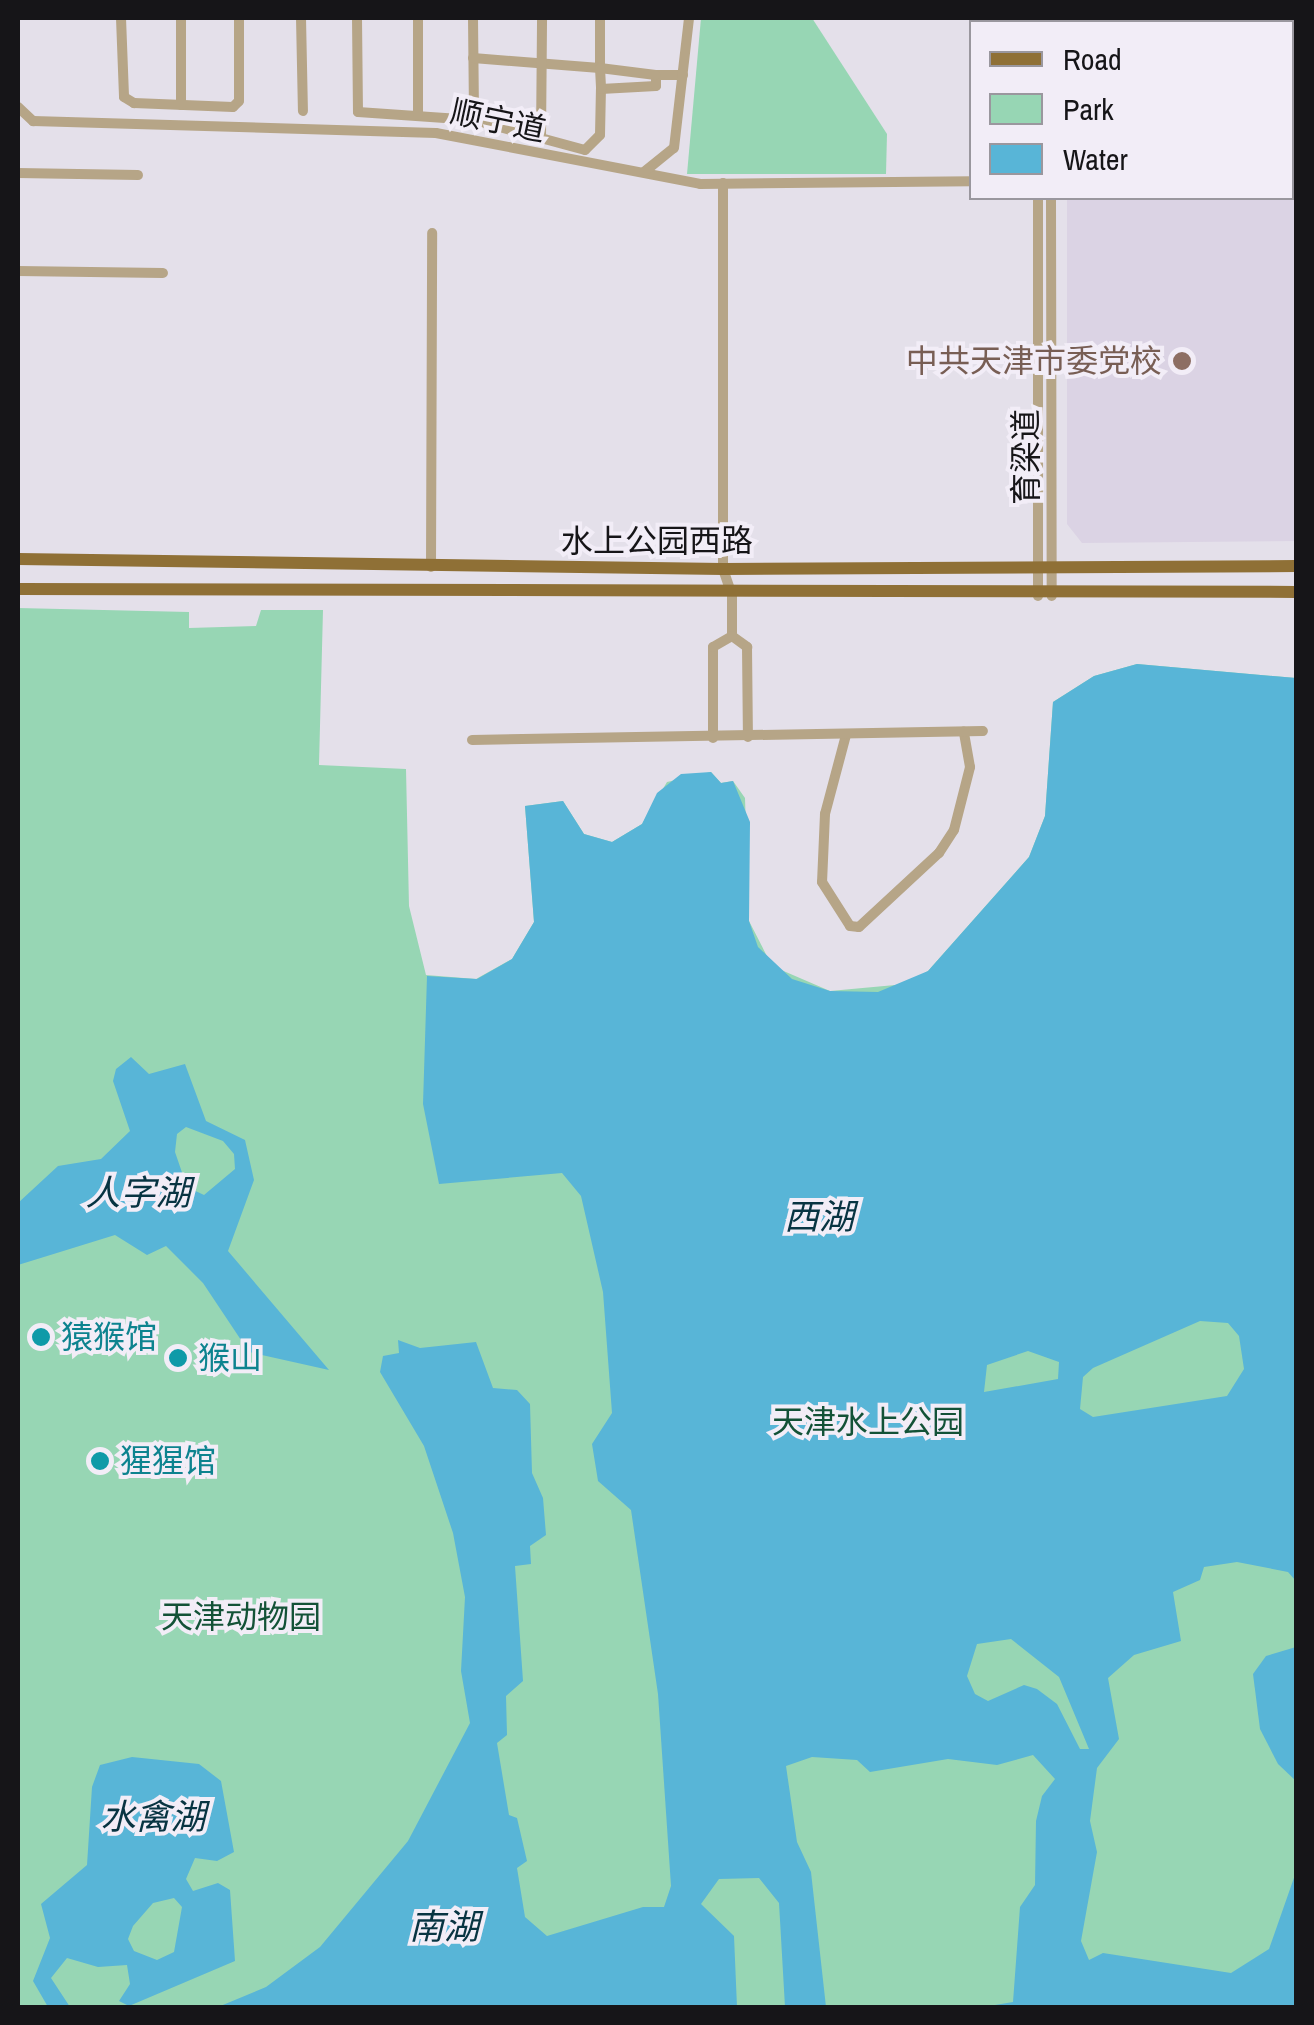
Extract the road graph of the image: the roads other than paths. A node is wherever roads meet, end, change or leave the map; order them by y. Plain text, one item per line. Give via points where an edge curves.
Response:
1 (121, 18) edge
2 (181, 18) edge
3 (240, 18) edge
4 (300, 18) edge
5 (357, 18) edge
6 (418, 18) edge
7 (473, 18) edge
8 (542, 18) edge
9 (600, 18) edge
10 (689, 18) edge
11 (474, 58) junction
12 (542, 63) junction
13 (600, 68) junction
14 (656, 75) junction
15 (683, 75) junction
16 (601, 89) junction
17 (181, 105) junction
18 (18, 107) edge
19 (302, 111) dead end
20 (418, 116) junction
21 (474, 120) junction
22 (541, 138) junction
23 (18, 172) edge
24 (644, 172) junction
25 (138, 175) dead end
26 (969, 181) edge
27 (723, 184) junction
28 (1038, 200) edge
29 (1051, 200) edge
30 (432, 233) dead end
31 (18, 271) edge
32 (164, 272) dead end
33 (18, 559) edge
34 (1296, 566) edge
35 (431, 567) junction
36 (1045, 567) junction
37 (723, 569) junction
38 (18, 589) edge
39 (1296, 592) edge
40 (732, 595) junction
41 (1045, 596) junction
42 (732, 636) junction
43 (964, 732) junction
44 (983, 732) dead end
45 (846, 735) junction
46 (748, 737) junction
47 (713, 738) junction
48 (472, 740) dead end

1 - 17 street via 124,97
2 - 17 street
3 - 17 street via 239,101 233,107
4 - 19 street
5 - 20 street via 358,112
6 - 20 street
7 - 11 street
8 - 12 street
9 - 13 street
10 - 15 street
11 - 12 street
11 - 21 street
12 - 13 street
12 - 22 street
13 - 14 street
13 - 16 street
14 - 15 street
14 - 16 street via 656,86
15 - 24 street via 674,148
16 - 22 street via 600,135 585,150
18 - 24 street, 顺宁道 via 33,120 436,133
20 - 21 street
21 - 22 street
23 - 25 street
24 - 27 street, 顺宁道
26 - 27 street, 顺宁道
27 - 37 street
28 - 36 street
29 - 36 street, 育梁道
30 - 35 street
31 - 32 street
33 - 35 main road, 水上公园西路
34 - 36 main road, 水上公园西路
35 - 37 main road, 水上公园西路
36 - 37 main road, 水上公园西路
36 - 41 street, 育梁道
37 - 40 street
38 - 40 main road, 水上公园西路
39 - 41 main road, 水上公园西路
40 - 41 main road, 水上公园西路
40 - 42 street
42 - 46 street via 747,647
42 - 47 street via 713,646
43 - 44 street
43 - 45 street
43 - 45 street via 970,767 954,830 939,853 859,927 850,926 822,882 825,814
45 - 46 street
46 - 47 street
47 - 48 street

